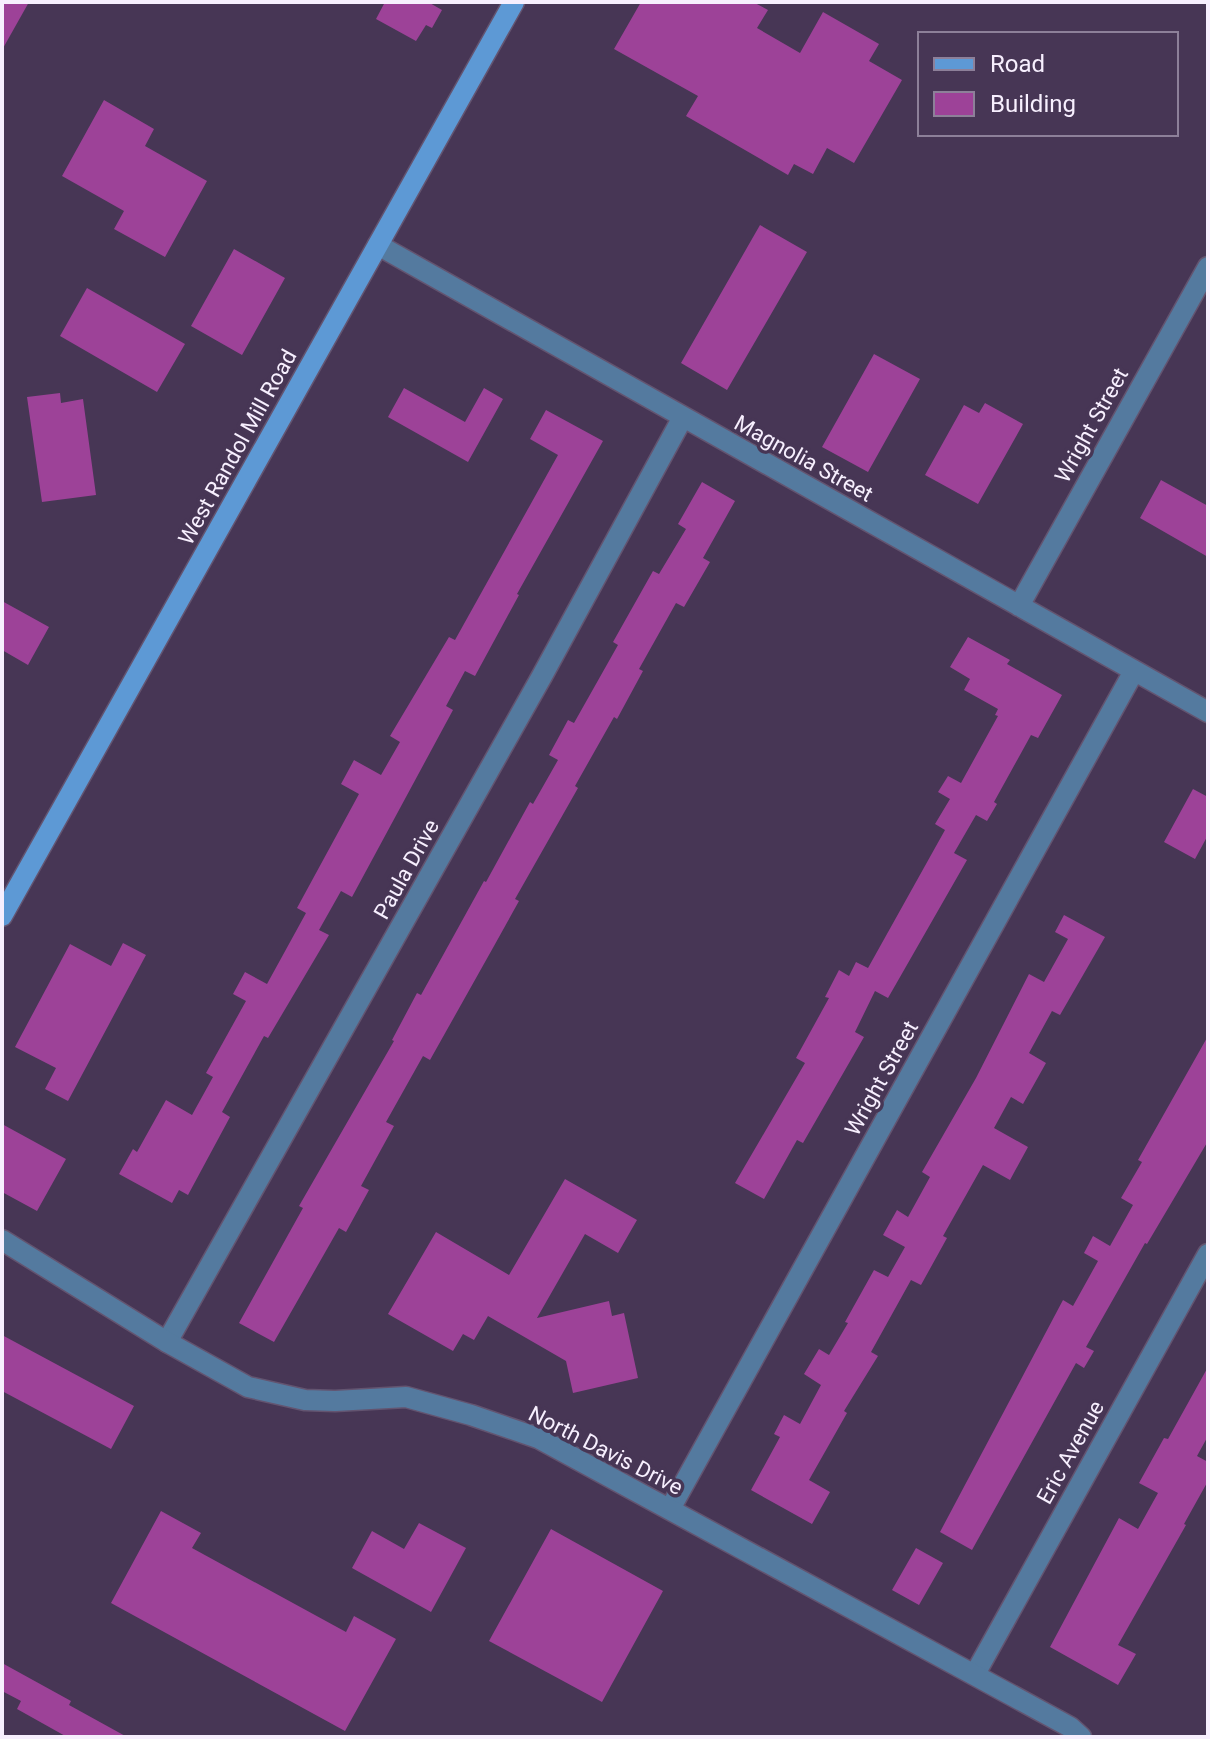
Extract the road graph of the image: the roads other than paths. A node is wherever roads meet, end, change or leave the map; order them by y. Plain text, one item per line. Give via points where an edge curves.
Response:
1 (514, 2) edge
2 (378, 245) junction
3 (1208, 267) edge
4 (683, 417) junction
5 (1019, 606) junction
6 (1134, 671) junction
7 (1208, 712) edge
8 (2, 916) edge
9 (2, 1240) edge
10 (1208, 1254) edge
11 (167, 1342) junction
12 (670, 1509) junction
13 (975, 1674) junction
14 (1081, 1737) edge

1 - 2 main road, West Randol Mill Road
2 - 4 street, Magnolia Street
2 - 8 main road, West Randol Mill Road
3 - 5 street, Wright Street
4 - 5 street, Magnolia Street
4 - 11 street, Paula Drive
5 - 6 street, Magnolia Street
6 - 7 street, Magnolia Street
6 - 12 street, Wright Street
9 - 11 street, North Davis Drive
10 - 13 street, Eric Avenue
11 - 12 street, North Davis Drive via 248,1387 305,1400 406,1397 471,1415 538,1438
12 - 13 street, North Davis Drive
13 - 14 street, North Davis Drive

